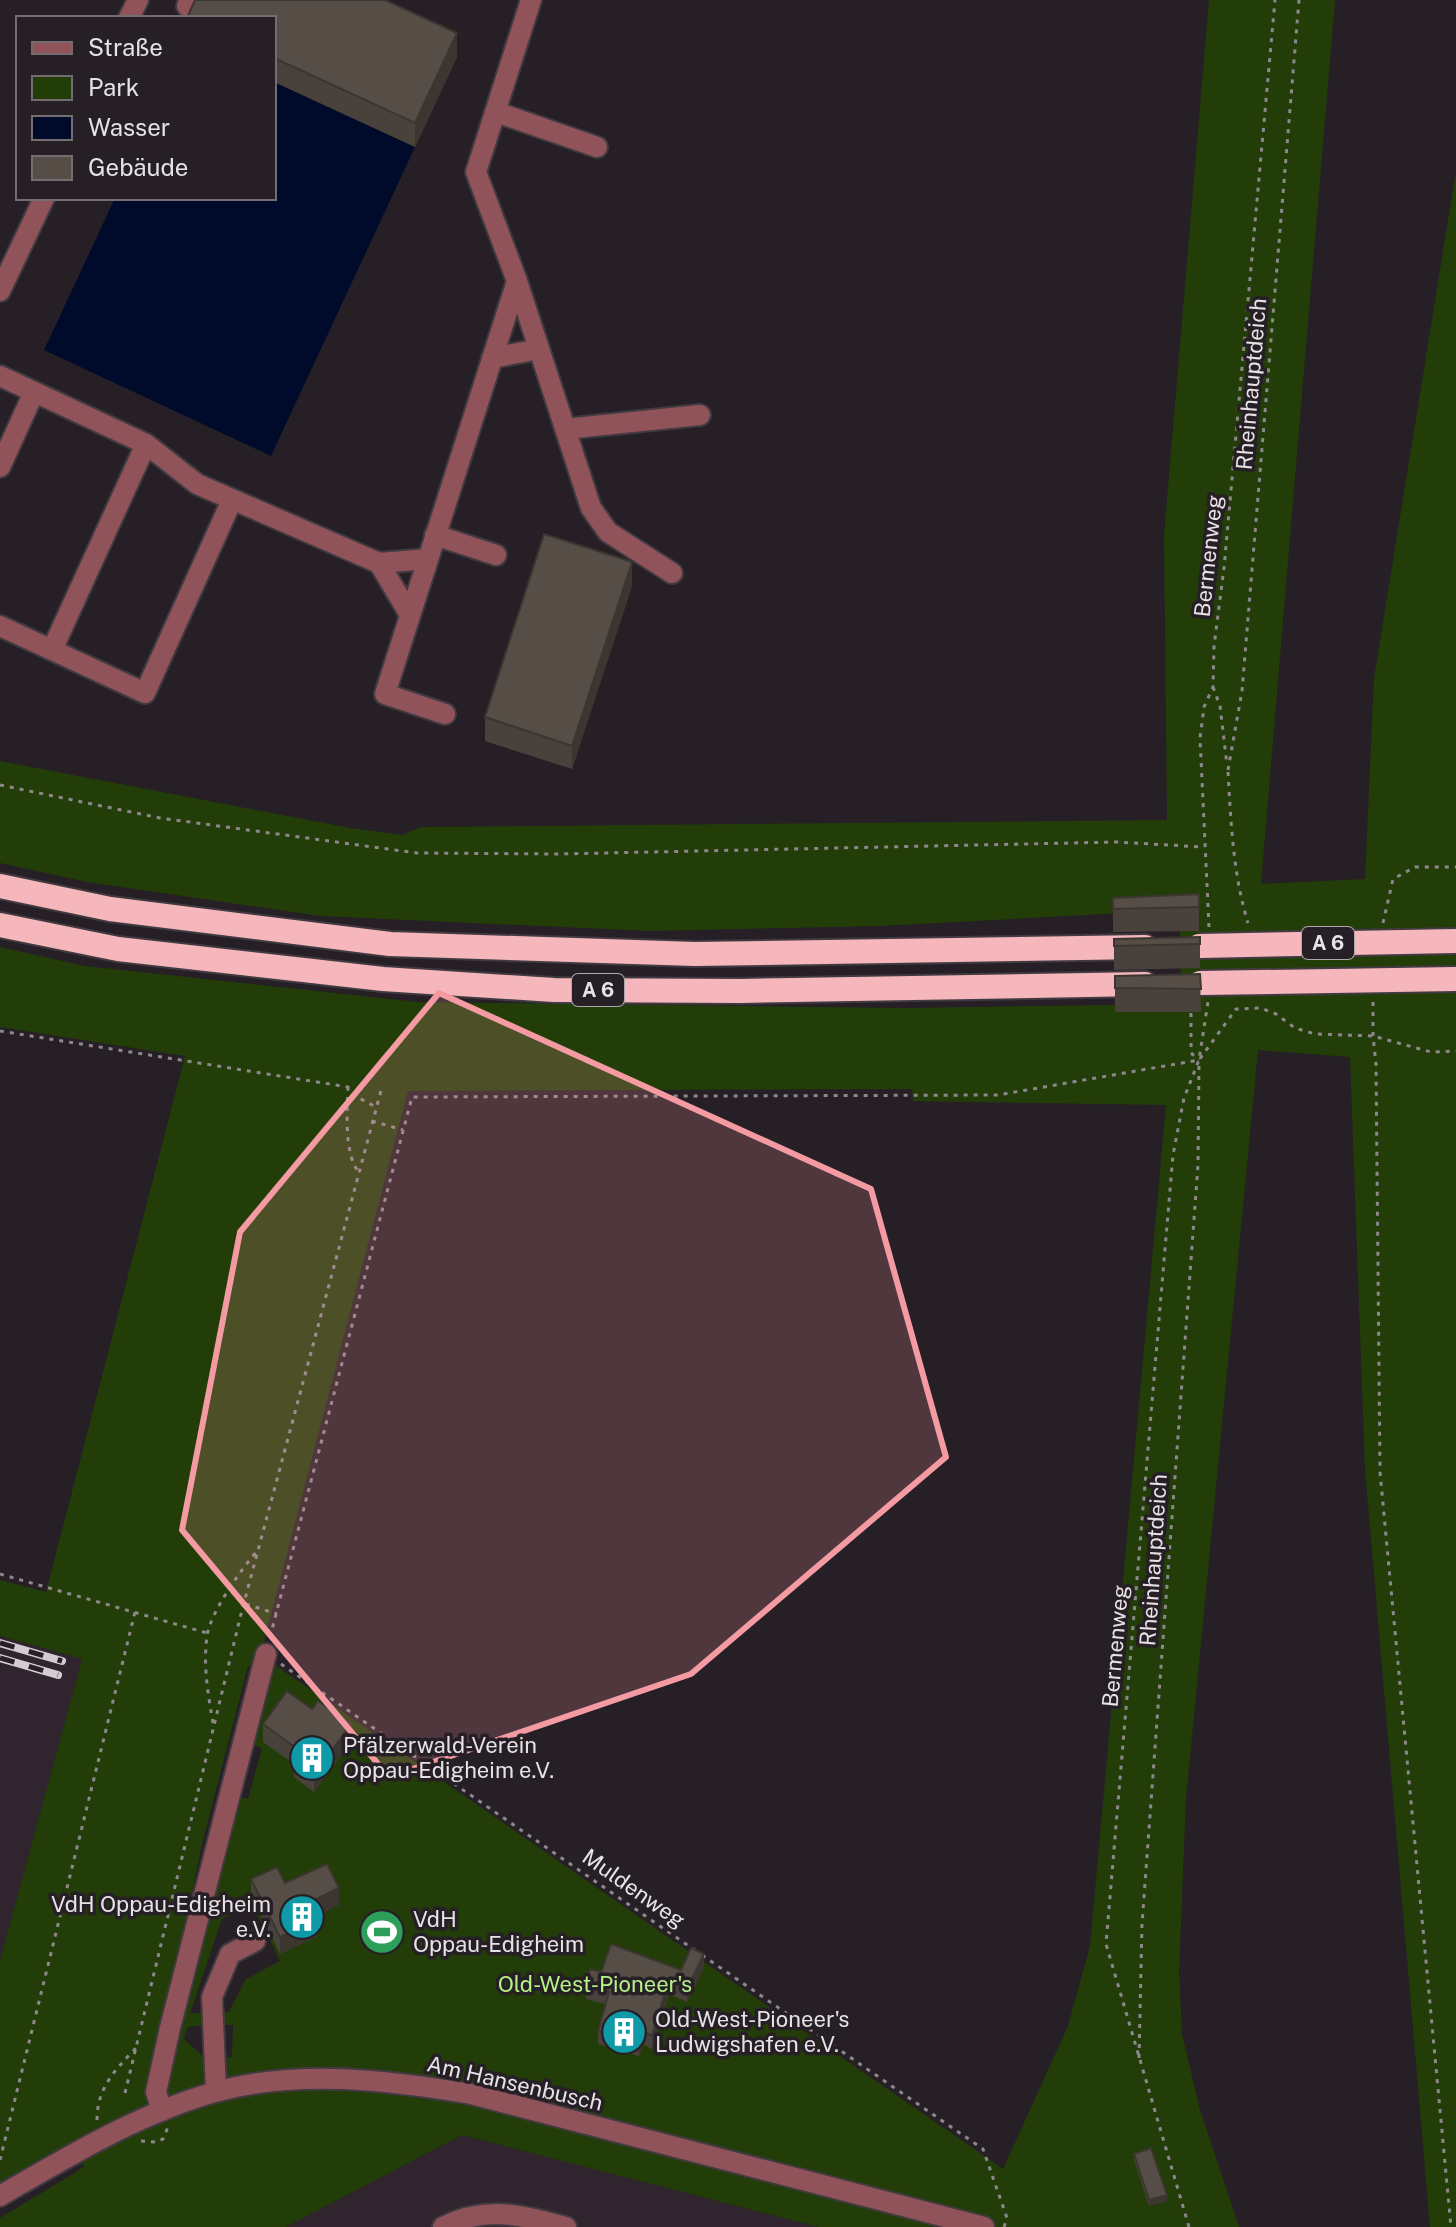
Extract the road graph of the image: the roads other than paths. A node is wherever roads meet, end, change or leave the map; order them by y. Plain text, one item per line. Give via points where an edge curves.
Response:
1 (531, 0) edge
2 (496, 112) junction
3 (597, 147) dead end
4 (43, 200) edge
5 (517, 281) junction
6 (0, 291) edge
7 (539, 349) junction
8 (492, 358) junction
9 (0, 376) edge
10 (34, 392) junction
11 (700, 415) dead end
12 (565, 429) junction
13 (146, 444) junction
14 (0, 467) edge
15 (232, 500) junction
16 (435, 535) junction
17 (496, 555) dead end
18 (428, 559) junction
19 (379, 563) junction
20 (672, 573) dead end
21 (410, 615) junction
22 (0, 626) edge
23 (52, 650) junction
24 (445, 714) dead end
25 (0, 886) edge
26 (0, 925) edge
27 (1456, 941) edge
28 (1456, 979) edge
29 (266, 1654) road end
30 (255, 1941) dead end
31 (216, 2092) junction
32 (162, 2111) junction
33 (0, 2196) edge
34 (443, 2227) edge
35 (566, 2227) edge
36 (984, 2227) edge

1 - 2 street
2 - 3 street
2 - 5 street via 476,172
4 - 6 street
5 - 7 street
5 - 8 street
7 - 8 street
7 - 12 street
8 - 16 street
9 - 10 street
10 - 13 street
10 - 14 street
11 - 12 street
12 - 20 street via 591,508 608,532
13 - 15 street via 197,484
13 - 23 street
15 - 19 street
15 - 23 street via 145,693
16 - 17 street
16 - 18 street
18 - 19 street
18 - 21 street
19 - 21 street
21 - 24 street via 385,694
22 - 23 street
25 - 27 highway, A 6, bridge via 110,909 390,944 695,954
26 - 28 highway, A 6, bridge via 118,949 383,979 554,990
29 - 32 street via 170,2028 156,2092
30 - 31 street via 230,1954 212,1997
31 - 32 street, Am Hansenbusch
31 - 36 street, Am Hansenbusch via 321,2078 395,2081 471,2094
32 - 33 street, Am Hansenbusch via 98,2140
34 - 35 street via 481,2213 512,2214

